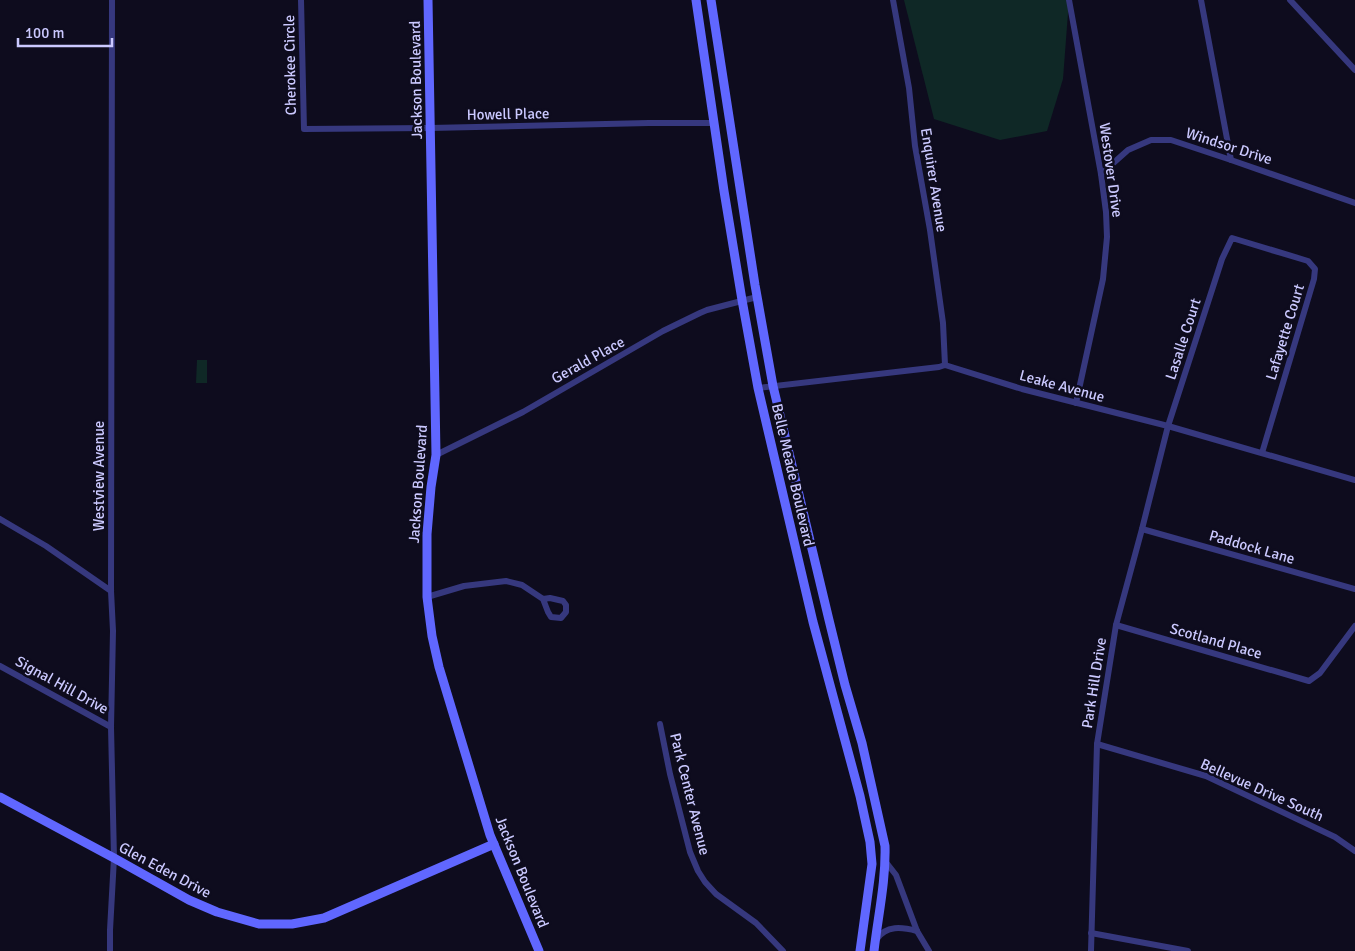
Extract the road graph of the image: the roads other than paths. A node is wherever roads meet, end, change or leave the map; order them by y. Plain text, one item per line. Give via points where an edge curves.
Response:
1 (112, 0) edge
2 (301, 0) edge
3 (428, 0) edge
4 (696, 0) edge
5 (711, 0) edge
6 (893, 0) edge
7 (1069, 0) edge
8 (1201, 0) edge
9 (1290, 0) edge
10 (1355, 70) edge
11 (730, 120) junction
12 (714, 123) junction
13 (430, 128) junction
14 (304, 129) joint
15 (1231, 160) junction
16 (1101, 174) junction
17 (1355, 202) edge
18 (1222, 259) joint
19 (757, 296) junction
20 (742, 300) junction
21 (945, 365) junction
22 (773, 386) junction
23 (758, 388) junction
24 (1076, 403) junction
25 (1168, 426) junction
26 (1262, 453) junction
27 (436, 456) junction
28 (1355, 480) edge
29 (0, 519) edge
30 (806, 528) junction
31 (1142, 530) junction
32 (792, 532) junction
33 (816, 571) junction
34 (802, 574) junction
35 (1355, 589) edge
36 (111, 590) junction
37 (427, 597) junction
38 (543, 599) dead end
39 (1116, 625) junction
40 (1355, 626) edge
41 (0, 666) edge
42 (660, 724) dead end
43 (111, 727) junction
44 (1097, 744) junction
45 (0, 798) edge
46 (494, 844) junction
47 (1355, 850) edge
48 (114, 858) junction
49 (872, 861) junction
50 (885, 861) junction
51 (917, 931) junction
52 (1091, 933) junction
53 (862, 939) junction
54 (874, 947) edge
55 (110, 951) edge
56 (539, 951) edge
57 (783, 951) edge
58 (860, 951) edge
59 (929, 951) edge
60 (1091, 951) edge
61 (1188, 951) edge

1 - 36 street, Westview Avenue
2 - 14 street, Cherokee Circle
3 - 13 main road, Jackson Boulevard
4 - 12 main road, Belle Meade Boulevard
5 - 11 main road, Belle Meade Boulevard
6 - 21 street, Enquirer Avenue via 930,230 943,323
7 - 16 street, Westover Drive
8 - 15 street
9 - 10 street
11 - 12 main road
11 - 19 main road, Belle Meade Boulevard
12 - 13 street, Howell Place
12 - 20 main road, Belle Meade Boulevard
13 - 14 street, Howell Place
13 - 27 main road, Jackson Boulevard
15 - 16 street, Windsor Drive via 1171,140 1151,140 1128,150
15 - 17 street, Windsor Drive
16 - 24 street, Westover Drive via 1106,212 1103,279
18 - 25 street, Lasalle Court
18 - 26 street, Lafayette Court via 1232,238 1308,261 1315,269
19 - 20 street, Gerald Place
19 - 22 main road, Belle Meade Boulevard
20 - 23 main road, Belle Meade Boulevard
20 - 27 street, Gerald Place via 707,310 663,332 523,412
21 - 22 street, Leake Avenue
21 - 24 street, Leake Avenue
22 - 23 street, Leake Avenue
22 - 30 main road, Belle Meade Boulevard
23 - 32 main road, Belle Meade Boulevard
24 - 25 street, Leake Avenue
25 - 26 street, Leake Avenue
25 - 31 street, Park Hill Drive
26 - 28 street, Leake Avenue
27 - 37 main road, Jackson Boulevard via 427,534
29 - 36 street
30 - 32 main road
30 - 33 main road, Belle Meade Boulevard
31 - 35 street, Paddock Lane
31 - 39 street, Park Hill Drive
32 - 34 main road, Belle Meade Boulevard
33 - 34 main road
33 - 50 main road, Belle Meade Boulevard via 867,768 885,846
34 - 49 main road, Belle Meade Boulevard via 860,796
36 - 43 street, Westview Avenue
37 - 38 street via 464,586 506,580 522,585
37 - 46 main road, Jackson Boulevard via 439,666
39 - 40 street, Scotland Place via 1309,681 1320,673
39 - 44 street, Park Hill Drive
41 - 43 street, Signal Hill Drive
42 - 57 street, Park Center Avenue via 690,852 698,871 716,894 756,923
43 - 48 street, Westview Avenue
44 - 47 street, Bellevue Drive South via 1206,776 1335,837
44 - 52 street, Park Hill Drive
45 - 48 main road, Glen Eden Drive
46 - 48 main road, Glen Eden Drive via 324,918 292,924 259,924 217,912
46 - 56 main road, Jackson Boulevard
48 - 55 street, Westview Avenue
49 - 50 main road
49 - 53 main road, Belle Meade Boulevard
50 - 51 street via 896,875
50 - 54 main road, Belle Meade Boulevard
51 - 54 street via 900,927 888,930 881,933
51 - 59 street
52 - 60 street, Park Hill Drive
52 - 61 street
53 - 54 main road
53 - 58 main road, Belle Meade Boulevard

